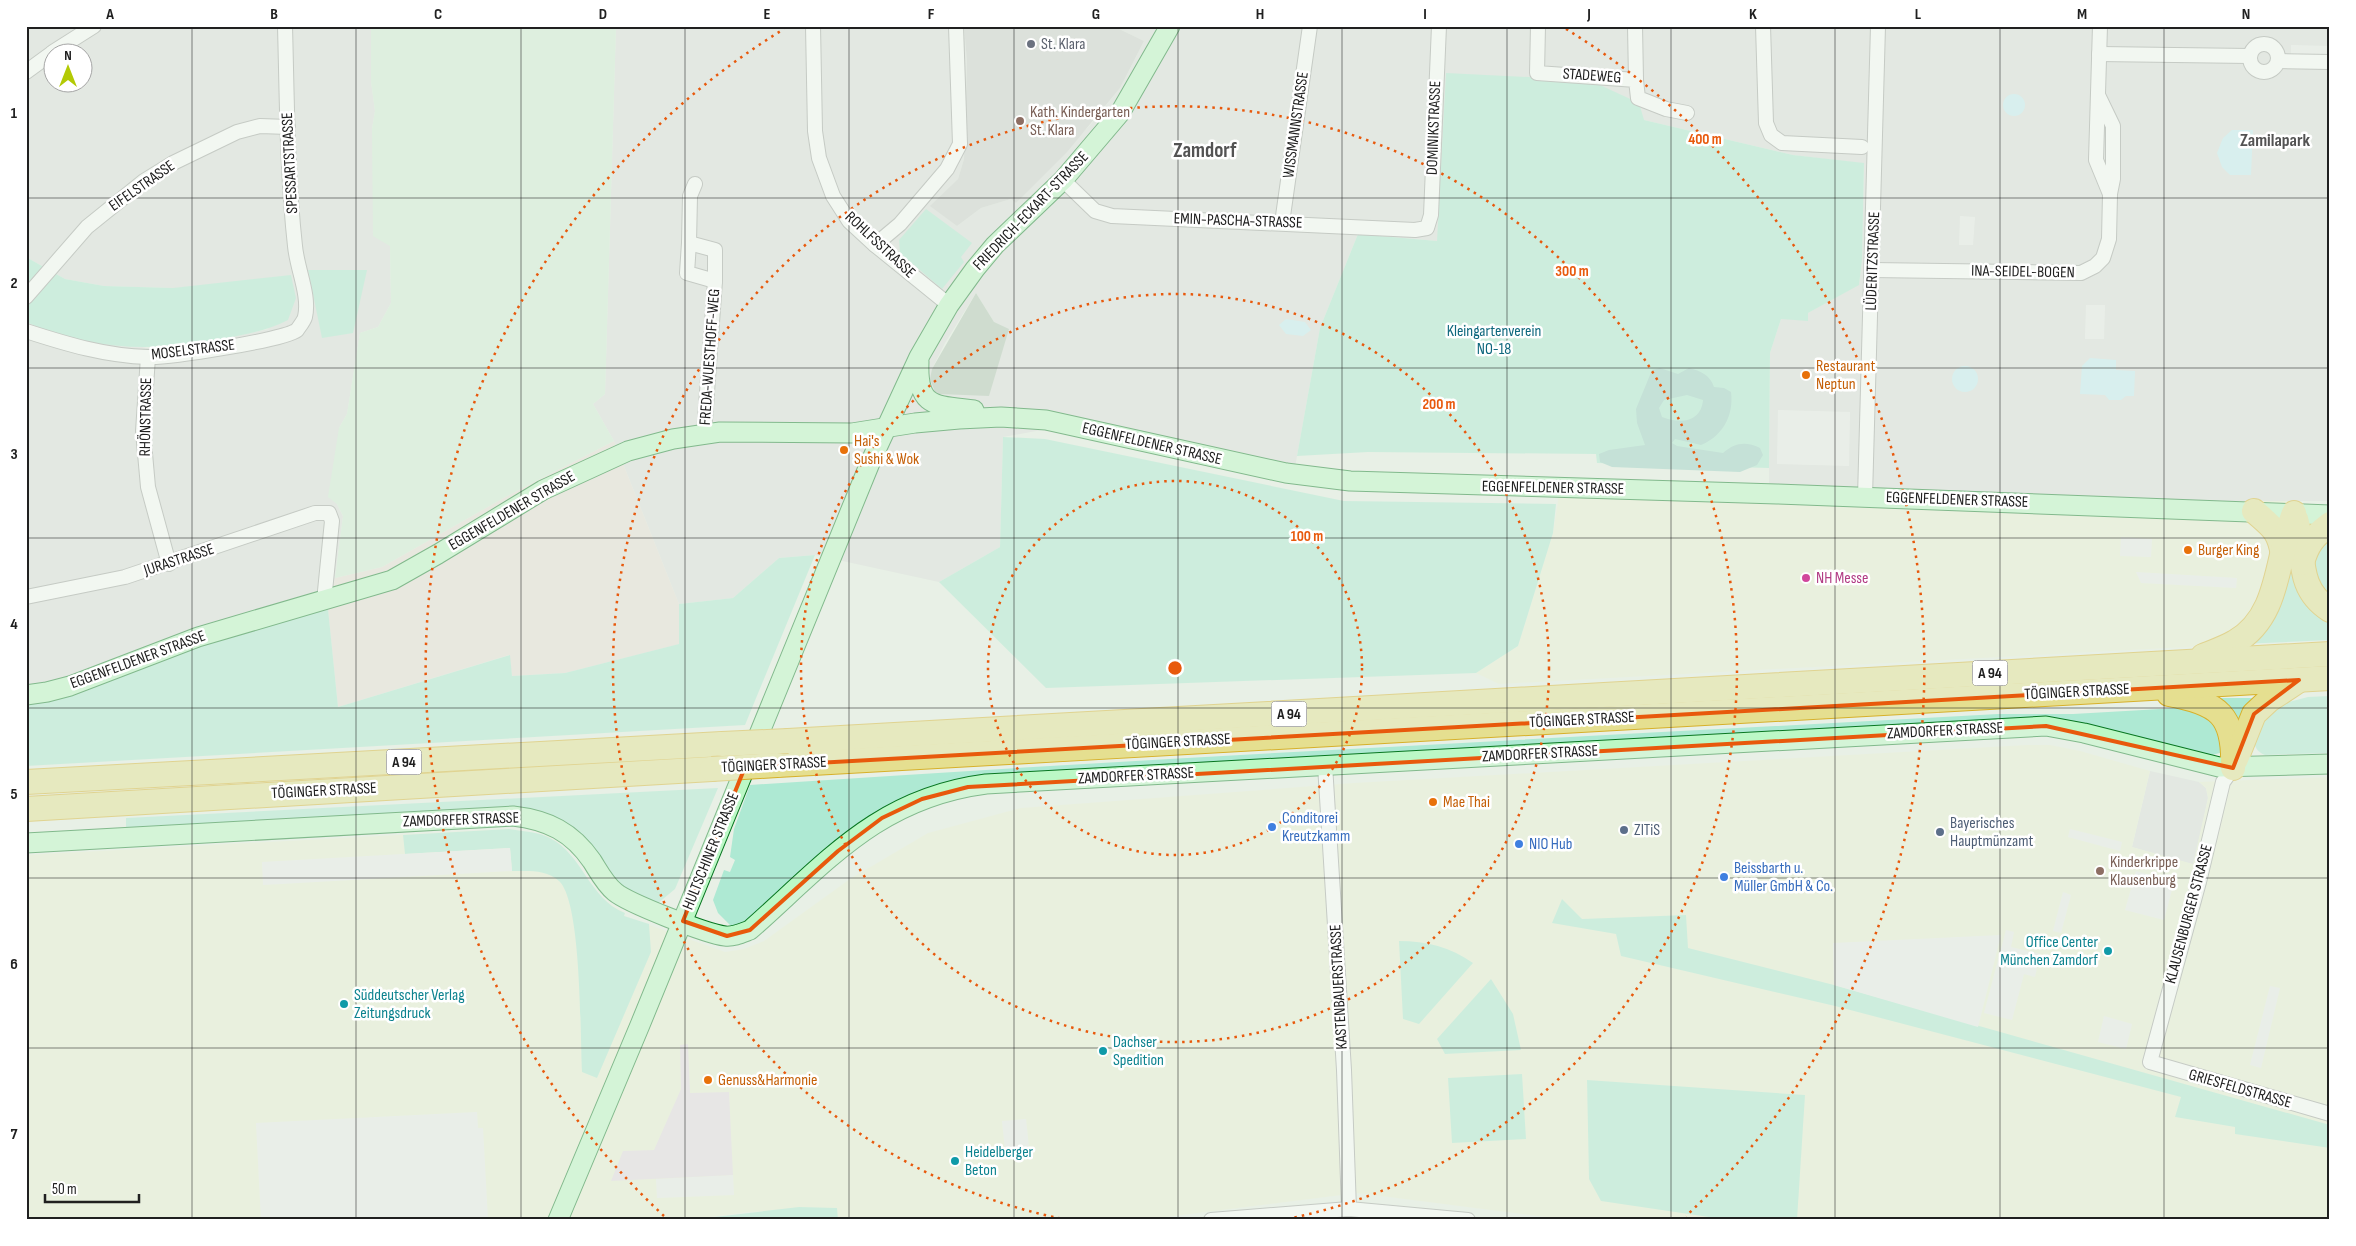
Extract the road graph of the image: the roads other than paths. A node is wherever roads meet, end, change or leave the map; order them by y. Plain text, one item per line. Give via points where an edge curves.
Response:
1 (94, 26) edge
2 (285, 26) edge
3 (813, 26) edge
4 (956, 26) edge
5 (1170, 26) edge
6 (1310, 26) edge
7 (1439, 26) edge
8 (1538, 26) edge
9 (1635, 26) edge
10 (1763, 26) edge
11 (1878, 26) edge
12 (2100, 26) edge
13 (70, 42) edge
14 (2100, 54) junction
15 (2250, 56) junction
16 (42, 61) edge
17 (2278, 61) junction
18 (2330, 62) edge
19 (26, 72) edge
20 (1636, 80) junction
21 (1687, 113) dead end
22 (288, 127) junction
23 (1862, 147) dead end
24 (1063, 180) junction
25 (695, 184) dead end
26 (1282, 223) junction
27 (1427, 228) joint
28 (689, 243) junction
29 (874, 245) junction
30 (1872, 270) junction
31 (715, 280) junction
32 (26, 297) edge
33 (305, 299) joint
34 (949, 305) junction
35 (26, 331) edge
36 (148, 357) junction
37 (919, 357) junction
38 (1012, 417) junction
39 (886, 428) junction
40 (704, 434) junction
41 (1864, 497) junction
42 (2254, 511) junction
43 (2294, 513) junction
44 (2330, 515) edge
45 (2330, 524) edge
46 (2292, 560) junction
47 (169, 564) junction
48 (26, 597) edge
49 (324, 601) junction
50 (2330, 610) edge
51 (2330, 654) edge
52 (2190, 662) junction
53 (2330, 678) edge
54 (2299, 680) junction
55 (2136, 688) junction
56 (26, 694) edge
57 (2330, 764) edge
58 (1325, 766) junction
59 (2233, 768) junction
60 (26, 782) edge
61 (26, 809) edge
62 (26, 843) edge
63 (683, 921) junction
64 (2150, 1062) joint
65 (2330, 1114) edge
66 (1349, 1209) junction
67 (558, 1220) edge
68 (1210, 1220) edge
69 (1468, 1220) edge

1 - 13 street
2 - 22 street, SPESSARTSTRASSE
3 - 29 street, ROHLFSSTRASSE via 815,132 819,158 833,196 849,221
4 - 29 street via 960,144 936,183 900,224
5 - 24 street, FRIEDRICH-ECKART-STRASSE via 1120,113
6 - 26 street, WISSMANNSTRASSE
7 - 27 street, DOMINIKSTRASSE via 1431,215
8 - 20 street, STADEWEG via 1537,73
9 - 20 street
10 - 23 street via 1766,123 1771,135 1782,142
11 - 30 street, LÜDERITZSTRASSE
12 - 14 street, INA-SEIDEL-BOGEN
14 - 15 street
14 - 30 street, INA-SEIDEL-BOGEN via 2098,95 2113,126 2113,179 2107,249 2095,266 2086,272 2064,273
15 - 17 street via 2251,64 2263,72 2269,71
15 - 17 street via 2257,45 2264,43 2278,53
16 - 19 street
17 - 18 street
20 - 21 street, STADEWEG via 1638,98
22 - 32 street, EIFELSTRASSE via 260,126 237,132 144,181 87,227
22 - 33 street, SPESSARTSTRASSE via 295,248
24 - 26 street, EMIN-PASCHA-STRASSE via 1095,211 1112,216
24 - 34 street, FRIEDRICH-ECKART-STRASSE via 995,245
25 - 28 street, FREDA-WUESTHOFF-WEG via 690,196
26 - 27 street, EMIN-PASCHA-STRASSE
28 - 31 street, FREDA-WUESTHOFF-WEG via 715,250
28 - 31 street, FREDA-WUESTHOFF-WEG via 687,273
29 - 34 street, ROHLFSSTRASSE
30 - 41 street, LÜDERITZSTRASSE
31 - 40 street, FREDA-WUESTHOFF-WEG
33 - 36 street, MOSELSTRASSE via 305,318 296,330 280,336 188,354
34 - 37 street, FRIEDRICH-ECKART-STRASSE
35 - 36 street, MOSELSTRASSE via 76,348
36 - 47 street, RHÖNSTRASSE via 143,431 148,488
37 - 38 street via 918,382 926,399 939,405
37 - 39 street, FRIEDRICH-ECKART-STRASSE
38 - 39 street, EGGENFELDENER STRASSE via 959,419
38 - 41 street, EGGENFELDENER STRASSE via 1054,422 1286,473 1350,481
39 - 40 street, EGGENFELDENER STRASSE via 852,433 762,431
39 - 63 street, HULTSCHINER STRASSE
40 - 49 street, EGGENFELDENER STRASSE via 628,451 543,490 392,580
41 - 42 street, EGGENFELDENER STRASSE
42 - 43 street, EGGENFELDENER STRASSE
42 - 46 highway via 2275,529
43 - 44 street, EGGENFELDENER STRASSE
43 - 46 highway via 2287,529
45 - 46 highway
46 - 50 highway via 2314,595
46 - 52 highway via 2276,583 2266,610 2250,630 2235,642
47 - 48 street, JURASTRASSE via 99,584
47 - 49 street, JURASTRASSE via 315,513 329,513 332,521
49 - 56 street, EGGENFELDENER STRASSE via 198,637 70,686
51 - 52 highway, TÖGINGER STRASSE / A 94
52 - 60 highway, TÖGINGER STRASSE / A 94, bridge
53 - 54 highway, TÖGINGER STRASSE / A 94
54 - 55 highway, TÖGINGER STRASSE / A 94
54 - 59 highway via 2254,714
55 - 59 highway via 2213,706 2227,722 2232,736
55 - 61 highway, TÖGINGER STRASSE / A 94, bridge
57 - 59 street, ZAMDORFER STRASSE
58 - 59 street, ZAMDORFER STRASSE via 2046,726
58 - 63 street, ZAMDORFER STRASSE via 986,784 951,790 905,806 858,834 750,930 726,936
58 - 66 street, KASTENBAUERSTRASSE
59 - 64 street, KLAUSENBURGER STRASSE via 2222,782 2199,882
62 - 63 street, ZAMDORFER STRASSE via 513,816 545,822 570,835 615,892 625,899
63 - 67 street, HULTSCHINER STRASSE
64 - 65 street, GRIESFELDSTRASSE
66 - 68 street
66 - 69 street

